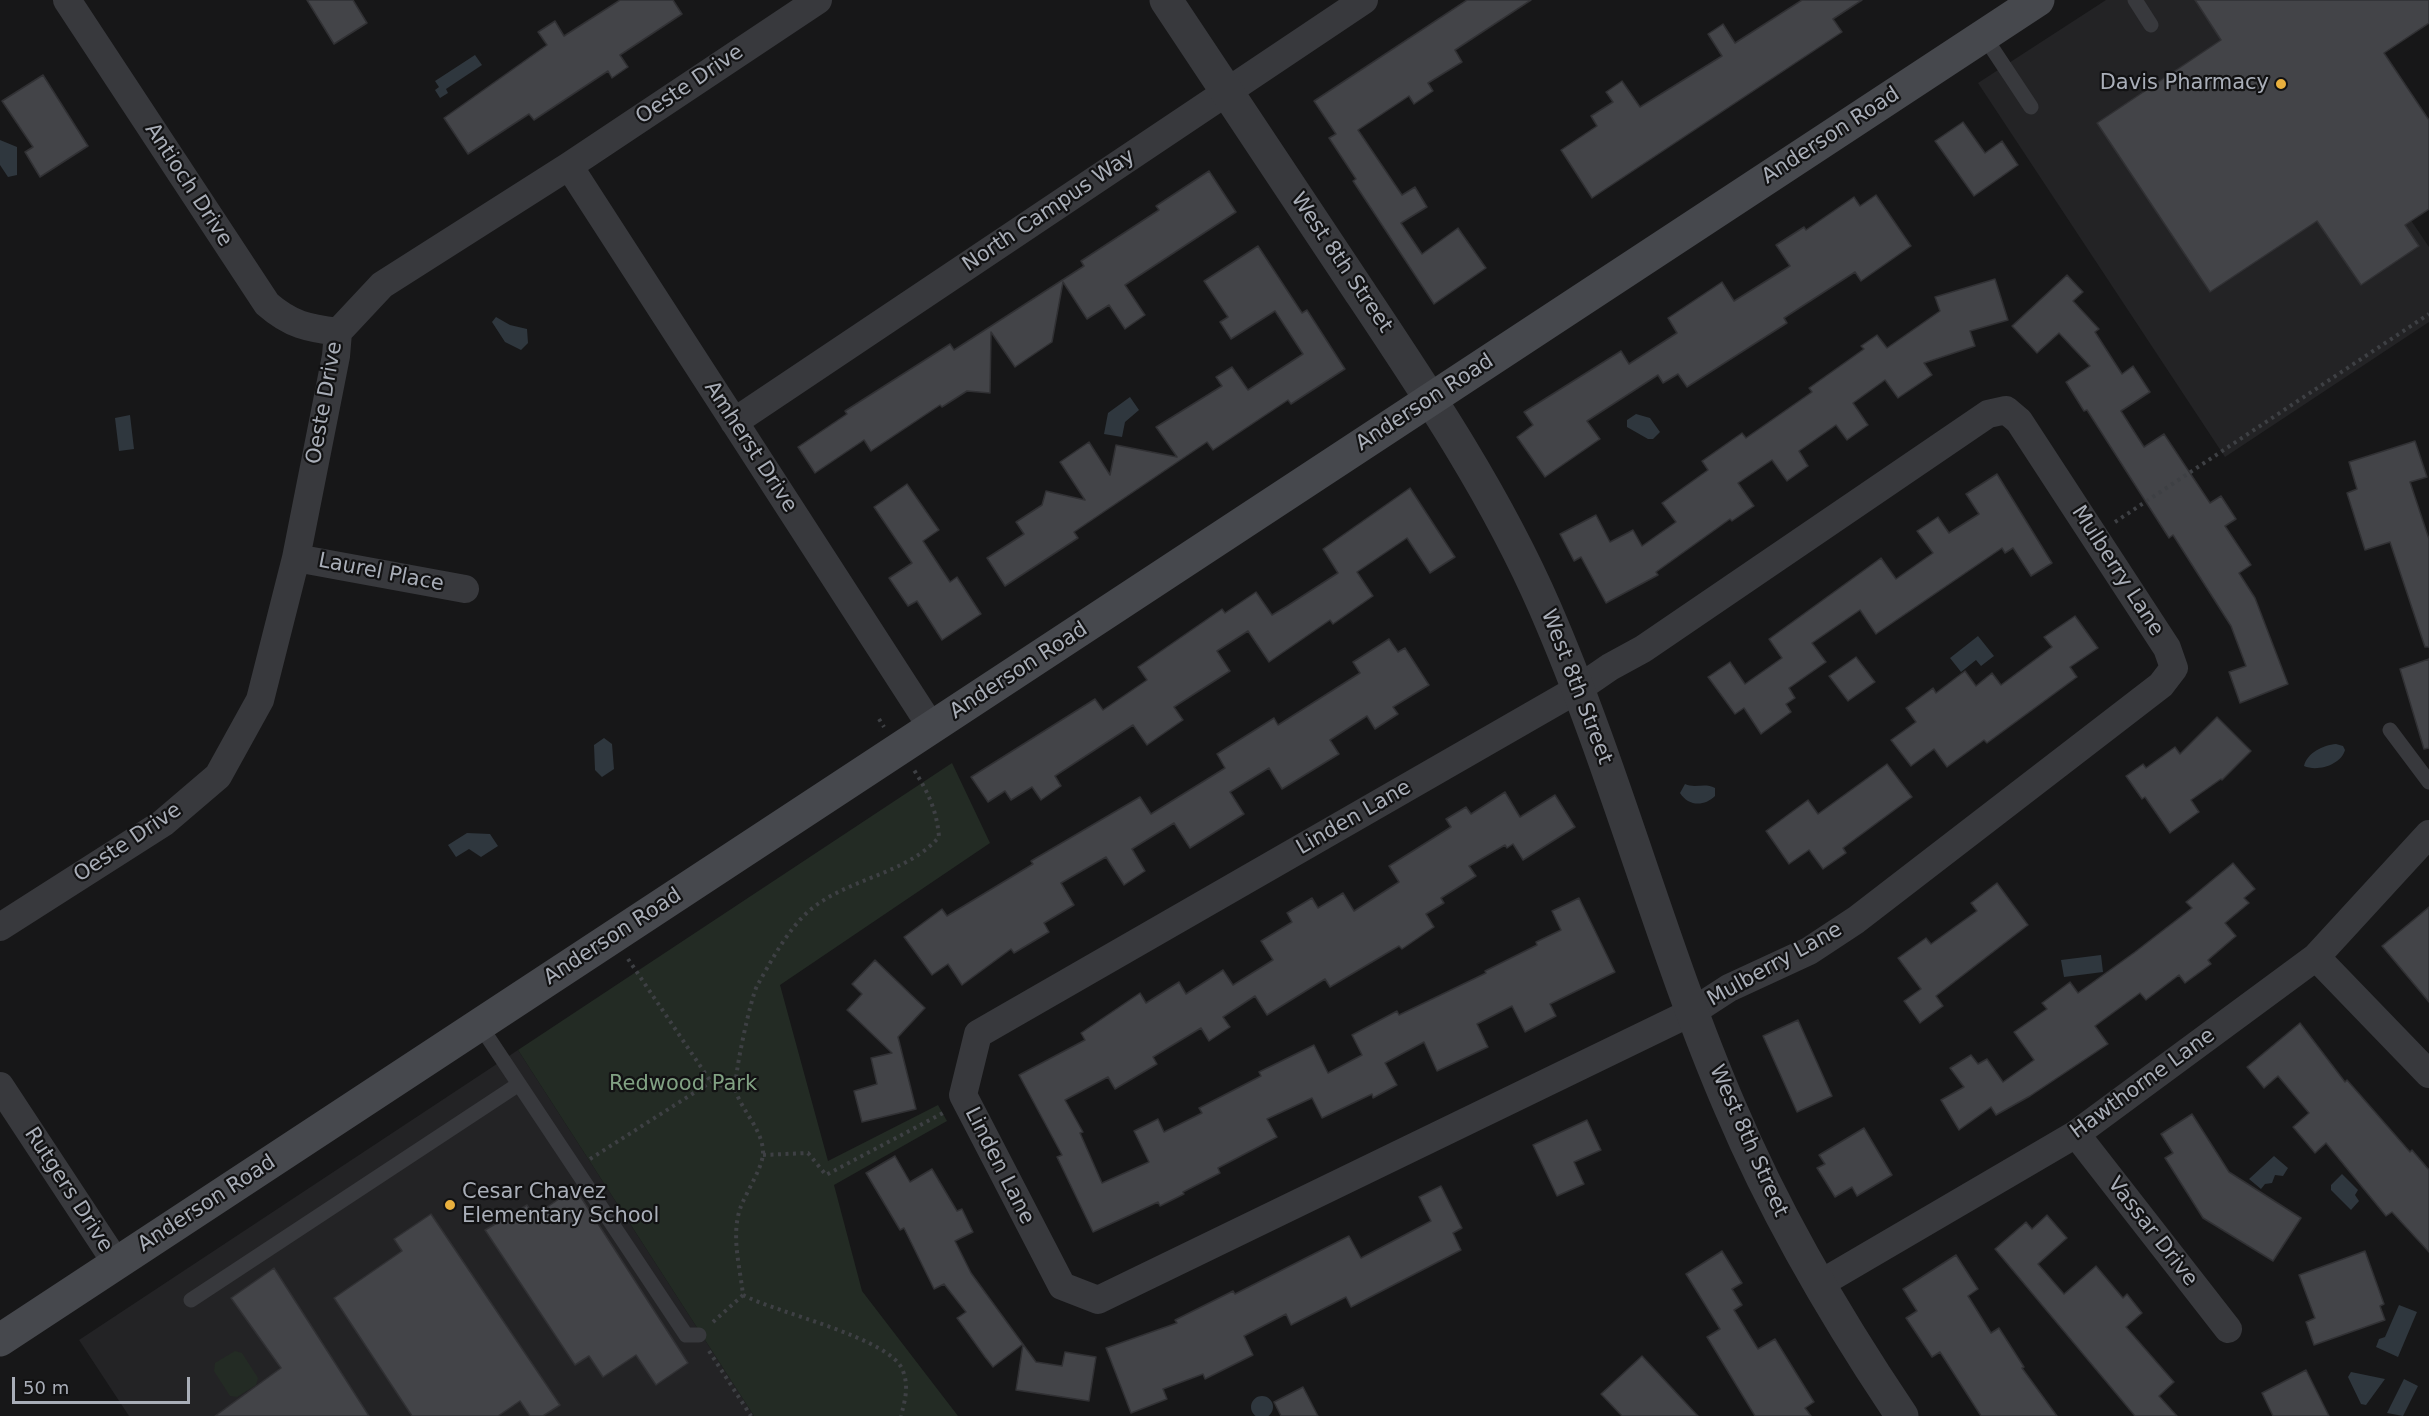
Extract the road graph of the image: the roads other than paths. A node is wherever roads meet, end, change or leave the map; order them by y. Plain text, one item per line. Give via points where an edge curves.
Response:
1 (67, 0) edge
2 (818, 0) edge
3 (1166, 0) edge
4 (1364, 0) edge
5 (2038, 0) edge
6 (2135, 0) edge
7 (2151, 25) dead end
8 (1984, 36) junction
9 (1227, 92) junction
10 (2031, 107) dead end
11 (569, 165) junction
12 (338, 332) junction
13 (1431, 399) junction
14 (734, 422) junction
15 (296, 558) junction
16 (465, 589) dead end
17 (1578, 689) junction
18 (932, 728) junction
19 (2390, 730) dead end
20 (2429, 782) edge
21 (2429, 834) edge
22 (0, 927) edge
23 (2316, 957) junction
24 (1692, 1012) junction
25 (479, 1024) junction
26 (2429, 1074) edge
27 (519, 1084) junction
28 (0, 1086) edge
29 (2076, 1134) junction
30 (117, 1264) junction
31 (1818, 1285) junction
32 (191, 1300) dead end
33 (2228, 1329) dead end
34 (699, 1335) road end
35 (0, 1340) edge
36 (1902, 1416) edge

1 - 12 street, Antioch Drive via 267,304 304,327
2 - 11 street, Oeste Drive
3 - 9 street, West 8th Street
4 - 9 street, North Campus Way
5 - 8 main road, Anderson Road
6 - 7 lane
8 - 10 lane
8 - 13 main road, Anderson Road
9 - 13 street, West 8th Street
9 - 14 street, North Campus Way
11 - 12 street, Oeste Drive via 382,285
11 - 14 street, Amherst Drive
12 - 15 street, Oeste Drive
13 - 17 street, West 8th Street via 1493,505 1543,604
13 - 18 main road, Anderson Road
14 - 18 street, Amherst Drive
15 - 16 street, Laurel Place
15 - 22 street, Oeste Drive via 260,700 218,776 163,823
17 - 24 street, West 8th Street
17 - 24 street, Mulberry Lane via 1988,414 2006,410 2019,421 2167,648 2174,668 2161,685 1856,921 1809,951 1729,988
17 - 24 street, Linden Lane via 978,1034 963,1095 1062,1286 1098,1300
18 - 25 main road, Anderson Road
19 - 20 lane
21 - 23 street, Hawthorne Lane
23 - 26 street
23 - 29 street, Hawthorne Lane
24 - 31 street, West 8th Street via 1750,1150
25 - 27 lane
25 - 30 main road, Anderson Road
27 - 32 lane
27 - 34 lane via 686,1335
28 - 30 street, Rutgers Drive
29 - 31 street, Hawthorne Lane
29 - 33 street, Vassar Drive
30 - 35 main road, Anderson Road
31 - 36 street, West 8th Street

